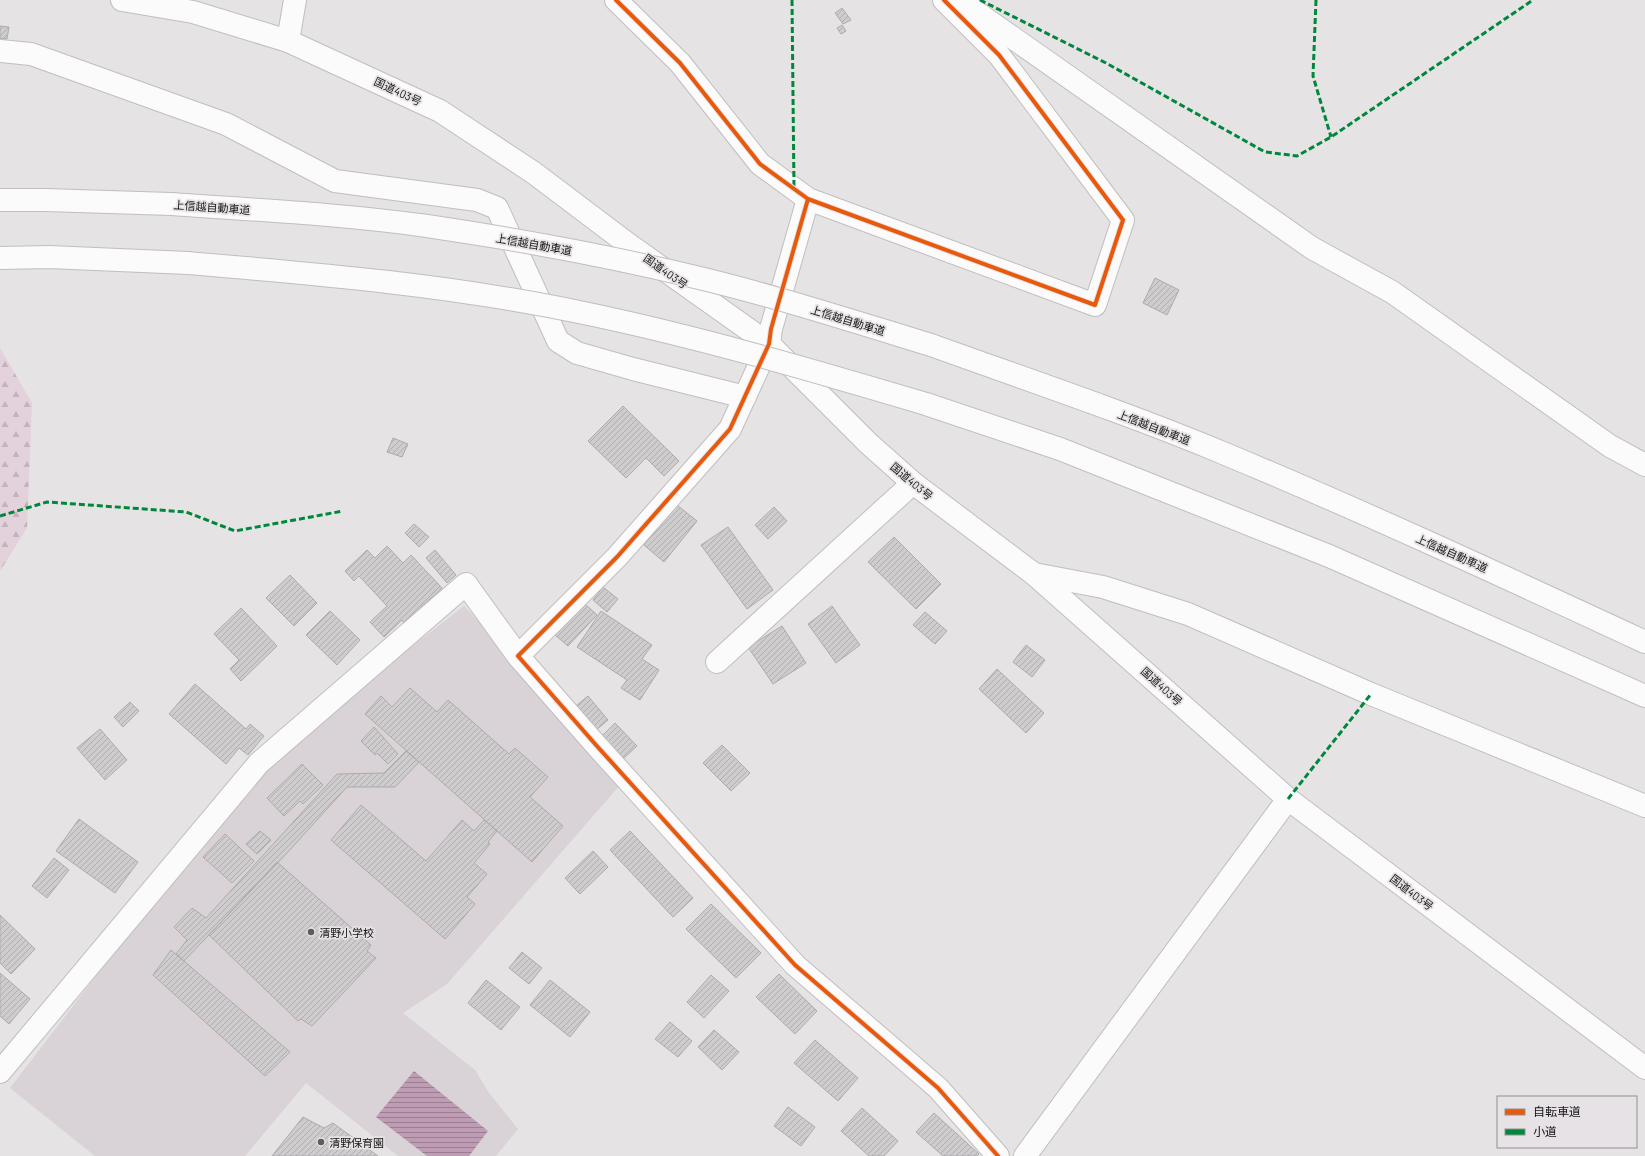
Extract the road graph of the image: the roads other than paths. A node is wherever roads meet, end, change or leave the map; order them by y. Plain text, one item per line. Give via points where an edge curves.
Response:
1 (122, 0) edge
2 (295, 0) edge
3 (616, 0) edge
4 (944, 0) edge
5 (959, 0) edge
6 (288, 41) junction
7 (0, 51) edge
8 (808, 199) junction
9 (0, 200) edge
10 (0, 258) edge
11 (769, 344) junction
12 (745, 398) junction
13 (1645, 465) edge
14 (913, 483) junction
15 (1034, 574) junction
16 (1645, 642) edge
17 (518, 656) junction
18 (717, 662) dead end
19 (1645, 696) edge
20 (1288, 799) junction
21 (1645, 806) edge
22 (1645, 1068) edge
23 (0, 1072) edge
24 (998, 1156) edge
25 (1025, 1156) edge

1 - 6 main road, 国道403号 via 193,12
2 - 6 main road
3 - 8 main road via 680,63 760,164
4 - 8 main road via 999,55 1123,220 1095,305
5 - 13 main road via 1312,248 1392,292 1610,446
6 - 11 main road, 国道403号 via 440,111 534,173 628,244
7 - 12 main road via 31,54 226,124 335,181 477,200 497,208 558,341 577,353
8 - 11 main road
9 - 16 main road, 上信越自動車道, bridge via 170,204 302,213 426,226 550,246 692,276 931,345 1221,452 1363,513
10 - 19 main road, bridge via 49,257 188,263 319,274 429,287 577,312 705,341 926,404 1060,449 1307,547
11 - 12 main road
11 - 14 main road, 国道403号 via 868,443
12 - 17 main road via 730,429 617,557
14 - 15 main road, 国道403号
14 - 18 main road
15 - 20 main road, 国道403号
15 - 21 main road via 1103,587 1188,614 1371,694
17 - 23 main road via 466,584 259,763
17 - 24 main road via 795,965 938,1088
20 - 22 main road, 国道403号
20 - 25 main road

